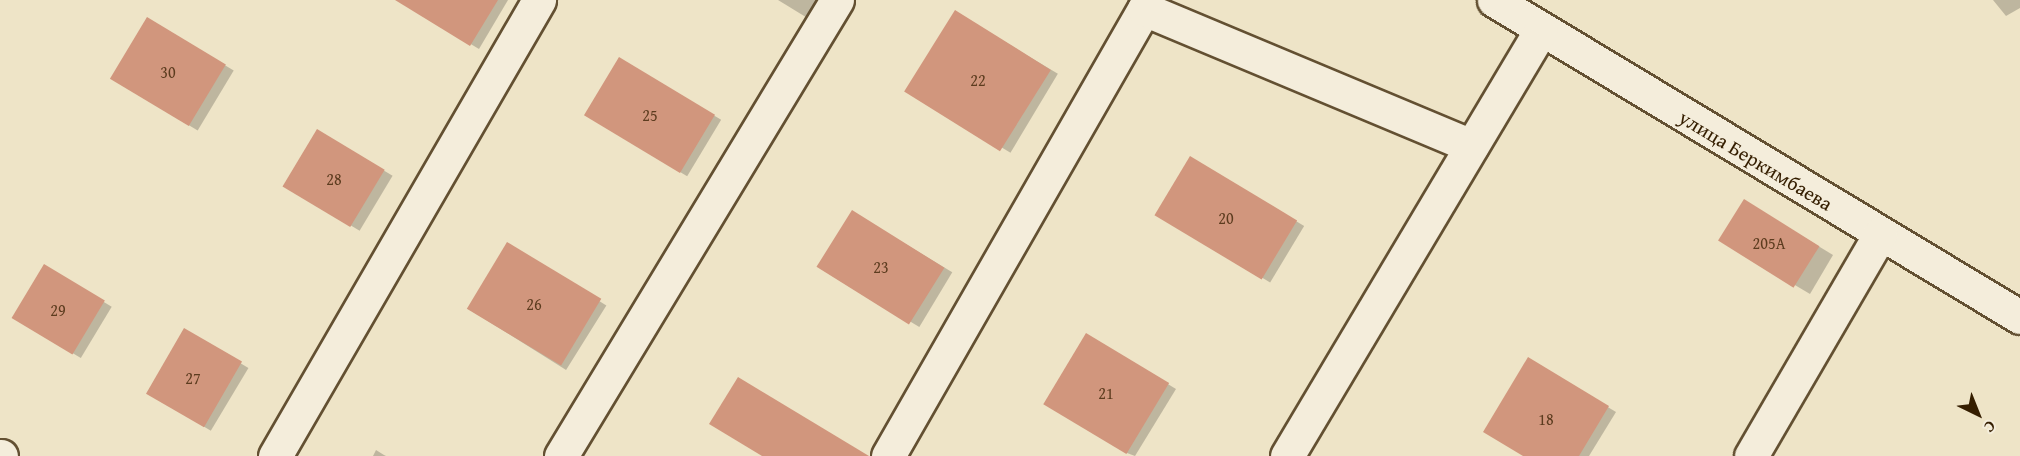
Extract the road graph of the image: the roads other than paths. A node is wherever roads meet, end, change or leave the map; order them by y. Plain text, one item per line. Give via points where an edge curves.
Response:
1 (539, 0) edge
2 (837, 0) edge
3 (1494, 0) edge
4 (1540, 31) junction
5 (1472, 146) junction
6 (1880, 234) junction
7 (2020, 317) edge
8 (275, 456) edge
9 (561, 456) edge
10 (888, 456) edge
11 (1287, 456) edge
12 (1752, 456) edge

1 - 8 street
2 - 9 street
3 - 4 street, улица Беркимбаева
4 - 5 street
4 - 6 street, улица Беркимбаева
5 - 10 street via 1144,9
5 - 11 street
6 - 7 street, улица Беркимбаева
6 - 12 street

